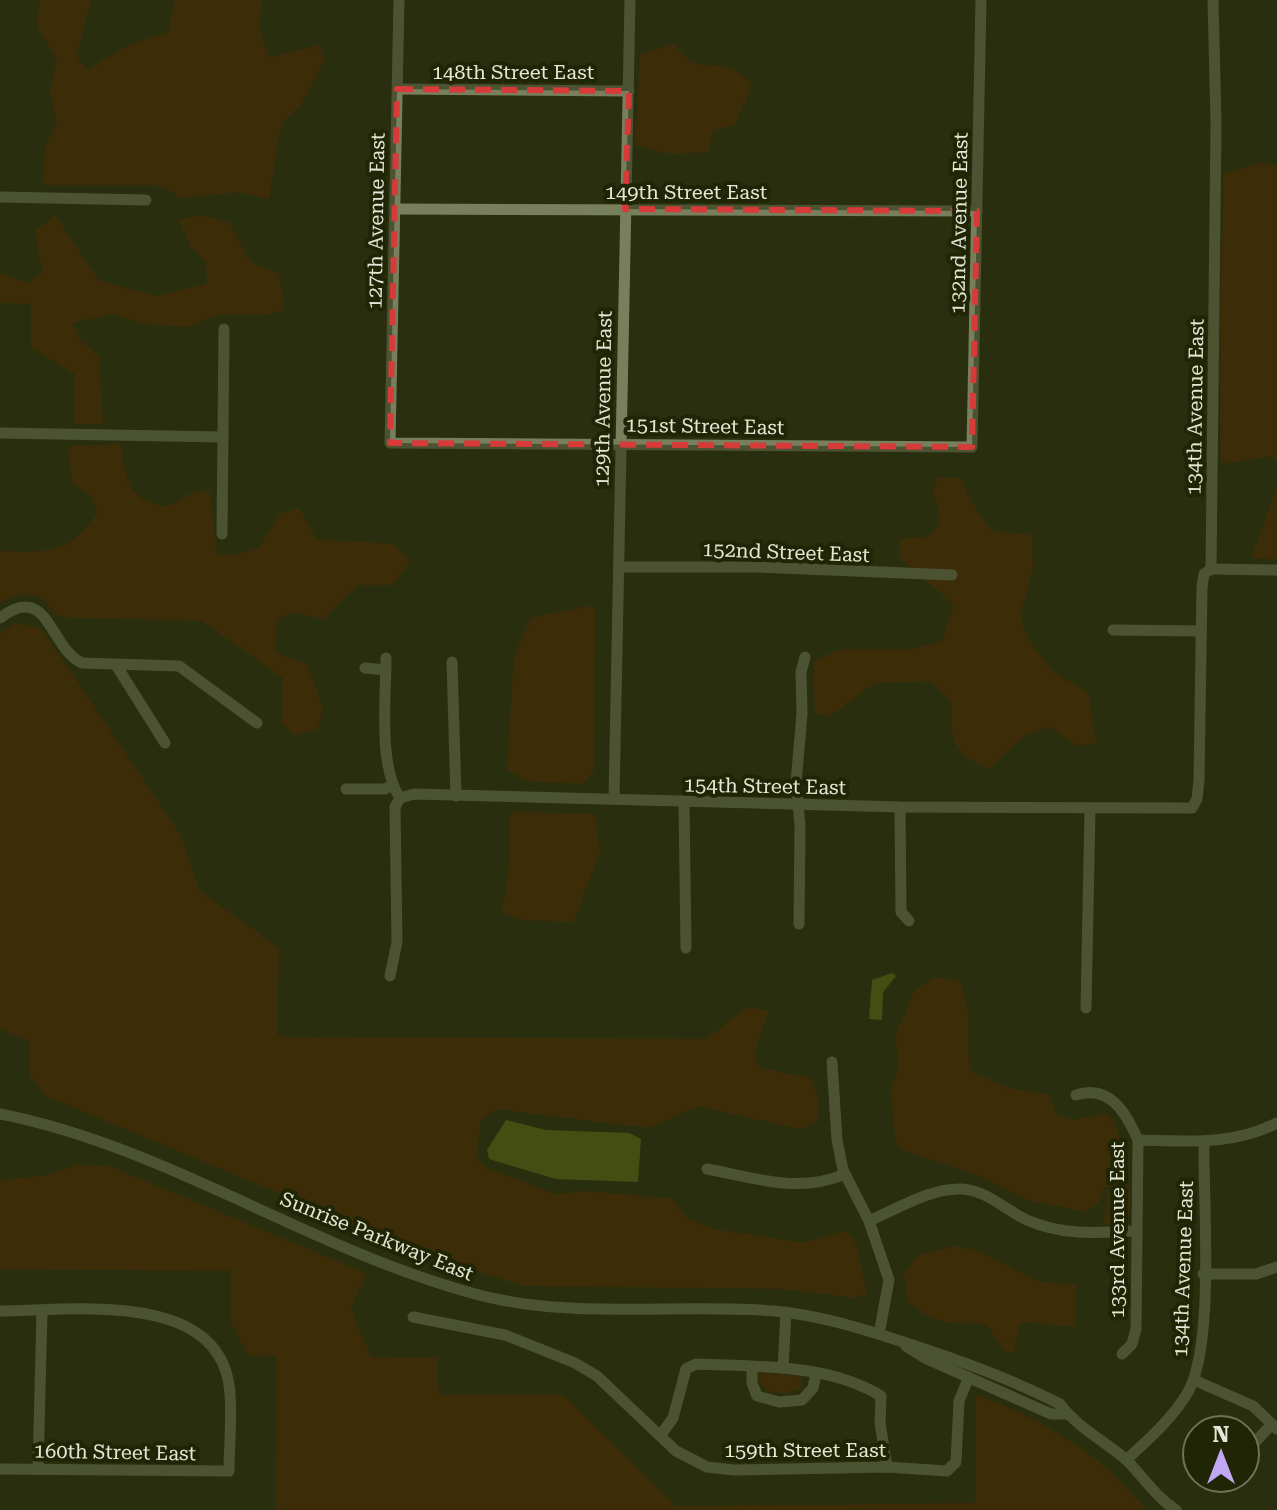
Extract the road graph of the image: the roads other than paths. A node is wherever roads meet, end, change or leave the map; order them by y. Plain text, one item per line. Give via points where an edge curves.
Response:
1 (399, 0) edge
2 (630, 0) edge
3 (981, 0) edge
4 (1213, 0) edge
5 (397, 89) junction
6 (629, 91) junction
7 (0, 197) edge
8 (146, 200) dead end
9 (395, 209) junction
10 (625, 209) junction
11 (977, 211) junction
12 (224, 329) dead end
13 (0, 433) edge
14 (223, 437) junction
15 (390, 443) joint
16 (620, 443) junction
17 (972, 447) joint
18 (222, 534) dead end
19 (619, 567) junction
20 (1211, 569) junction
21 (1277, 570) edge
22 (952, 575) dead end
23 (0, 618) edge
24 (1113, 630) dead end
25 (1201, 631) junction
26 (805, 657) dead end
27 (452, 662) dead end
28 (116, 665) junction
29 (365, 668) dead end
30 (257, 723) dead end
31 (165, 743) dead end
32 (392, 786) junction
33 (346, 789) dead end
34 (456, 796) junction
35 (400, 798) junction
36 (614, 799) junction
37 (684, 803) junction
38 (796, 804) junction
39 (900, 807) junction
40 (1192, 808) joint
41 (1090, 809) junction
42 (909, 921) dead end
43 (799, 924) dead end
44 (686, 948) dead end
45 (390, 976) dead end
46 (1086, 1008) dead end
47 (832, 1062) dead end
48 (1076, 1095) dead end
49 (0, 1114) edge
50 (1277, 1123) edge
51 (1138, 1140) junction
52 (1204, 1142) junction
53 (707, 1169) dead end
54 (845, 1174) junction
55 (869, 1221) junction
56 (1136, 1231) junction
57 (1277, 1267) edge
58 (1203, 1274) junction
59 (0, 1311) edge
60 (42, 1311) junction
61 (786, 1312) junction
62 (413, 1317) dead end
63 (879, 1334) junction
64 (899, 1341) junction
65 (1122, 1354) dead end
66 (752, 1367) junction
67 (783, 1368) junction
68 (816, 1374) junction
69 (969, 1377) junction
70 (1194, 1380) junction
71 (1067, 1414) junction
72 (1274, 1427) edge
73 (660, 1436) junction
74 (1126, 1460) junction
75 (887, 1467) junction
76 (0, 1469) edge
77 (38, 1469) junction
78 (1161, 1505) edge
79 (1176, 1510) edge

1 - 5 street, 127th Avenue East
2 - 6 street, 129th Avenue East
3 - 11 street, 132nd Avenue East
4 - 20 street, 134th Avenue East
5 - 6 street, 148th Street East
5 - 9 street, 127th Avenue East
6 - 10 street, 129th Avenue East
7 - 8 street
9 - 10 street, 149th Street East
9 - 15 street, 127th Avenue East
10 - 11 street, 149th Street East
10 - 16 street, 129th Avenue East
11 - 17 street, 132nd Avenue East
12 - 14 street
13 - 14 street
14 - 18 street
15 - 16 street, 151st Street East
16 - 17 street, 151st Street East
16 - 19 street, 129th Avenue East
19 - 22 street, 152nd Street East
19 - 36 street, 129th Avenue East
20 - 21 street
20 - 25 street, 134th Avenue East via 1202,578
23 - 28 street via 19,607 32,608 45,617 74,659
24 - 25 street
25 - 40 street, 134th Avenue East via 1199,780
26 - 38 street
27 - 34 street
28 - 30 street via 179,666
28 - 31 street
29 - 32 street via 386,664
32 - 33 street
32 - 35 street
34 - 35 street, 154th Street East
34 - 36 street, 154th Street East
35 - 45 street via 395,807 397,942
36 - 37 street, 154th Street East
37 - 38 street, 154th Street East
37 - 44 street
38 - 39 street, 154th Street East
38 - 43 street
39 - 41 street, 154th Street East
39 - 42 street via 901,912
40 - 41 street, 154th Street East
41 - 46 street
47 - 54 street via 837,1140
48 - 51 street, 133rd Avenue East via 1096,1092 1111,1098
49 - 61 street, Sunrise Parkway East via 103,1143 419,1277 488,1298 573,1308
50 - 52 street via 1242,1137
51 - 52 street
51 - 56 street, 133rd Avenue East
52 - 58 street, 134th Avenue East
53 - 54 street via 793,1186 813,1186
54 - 55 street
55 - 56 street via 927,1196 962,1189 1061,1232
55 - 63 street via 889,1280
56 - 65 street, 133rd Avenue East via 1136,1329
57 - 58 street via 1256,1274
58 - 70 street, 134th Avenue East via 1202,1342
59 - 60 street
60 - 77 street
60 - 77 street, 160th Street East via 148,1313 191,1329 214,1351 229,1385 229,1471
61 - 63 street, Sunrise Parkway East
61 - 67 street
62 - 73 street, 159th Street East via 505,1335 575,1363 597,1376
63 - 64 street, Sunrise Parkway East
64 - 69 street, Sunrise Parkway East
64 - 71 street, Sunrise Parkway East via 1024,1386 1060,1404
66 - 67 street
66 - 68 street via 757,1396 779,1402 802,1400
66 - 73 street via 696,1364 686,1369 673,1418
67 - 68 street
68 - 75 street via 881,1396
69 - 71 street, Sunrise Parkway East via 1051,1414
69 - 75 street, 159th Street East via 959,1401 953,1467
70 - 72 street via 1243,1400
70 - 74 street, 134th Avenue East via 1169,1418
71 - 74 street, Sunrise Parkway East
73 - 75 street, 159th Street East via 689,1459 718,1469
74 - 78 street
76 - 77 street, 160th Street East
78 - 79 street

